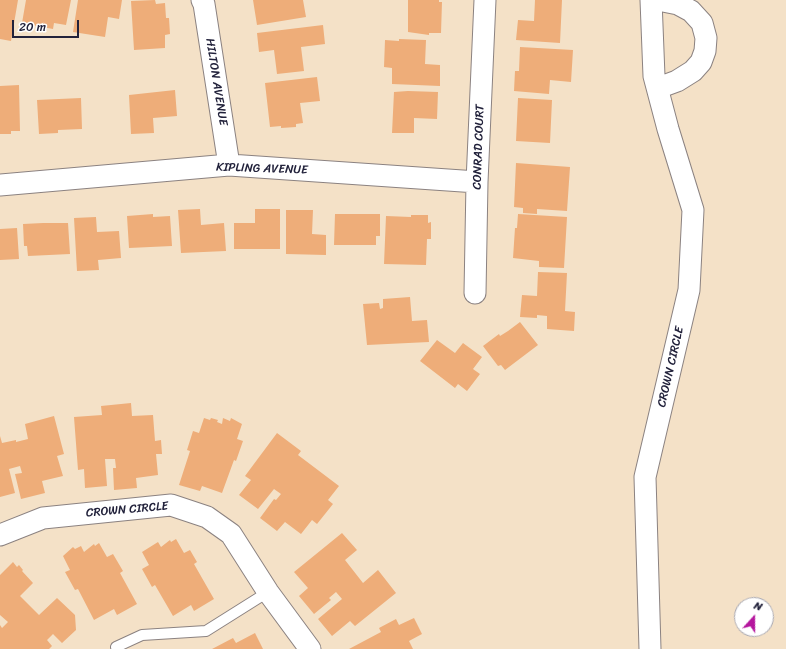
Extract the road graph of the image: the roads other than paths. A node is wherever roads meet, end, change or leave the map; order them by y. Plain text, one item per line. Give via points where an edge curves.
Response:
1 (202, 0) edge
2 (485, 0) edge
3 (651, 1) edge
4 (658, 88) junction
5 (229, 165) junction
6 (477, 182) junction
7 (0, 185) edge
8 (475, 293) dead end
9 (0, 535) edge
10 (268, 592) junction
11 (116, 647) dead end
12 (310, 649) edge
13 (650, 649) edge

1 - 5 street, HILTON AVENUE
2 - 6 street, CONRAD COURT
3 - 4 street, CROWN CIRCLE via 654,76
3 - 4 street, CROWN CIRCLE via 678,4 691,12 702,23 706,38 701,62 693,71
4 - 13 street, CROWN CIRCLE via 692,210 689,290 645,477
5 - 6 street, KIPLING AVENUE
5 - 7 street, KIPLING AVENUE
6 - 8 street, CONRAD COURT
9 - 10 street, CROWN CIRCLE via 43,518 171,505 208,517 231,534
10 - 11 lane via 206,631 142,635
10 - 12 street, CROWN CIRCLE

